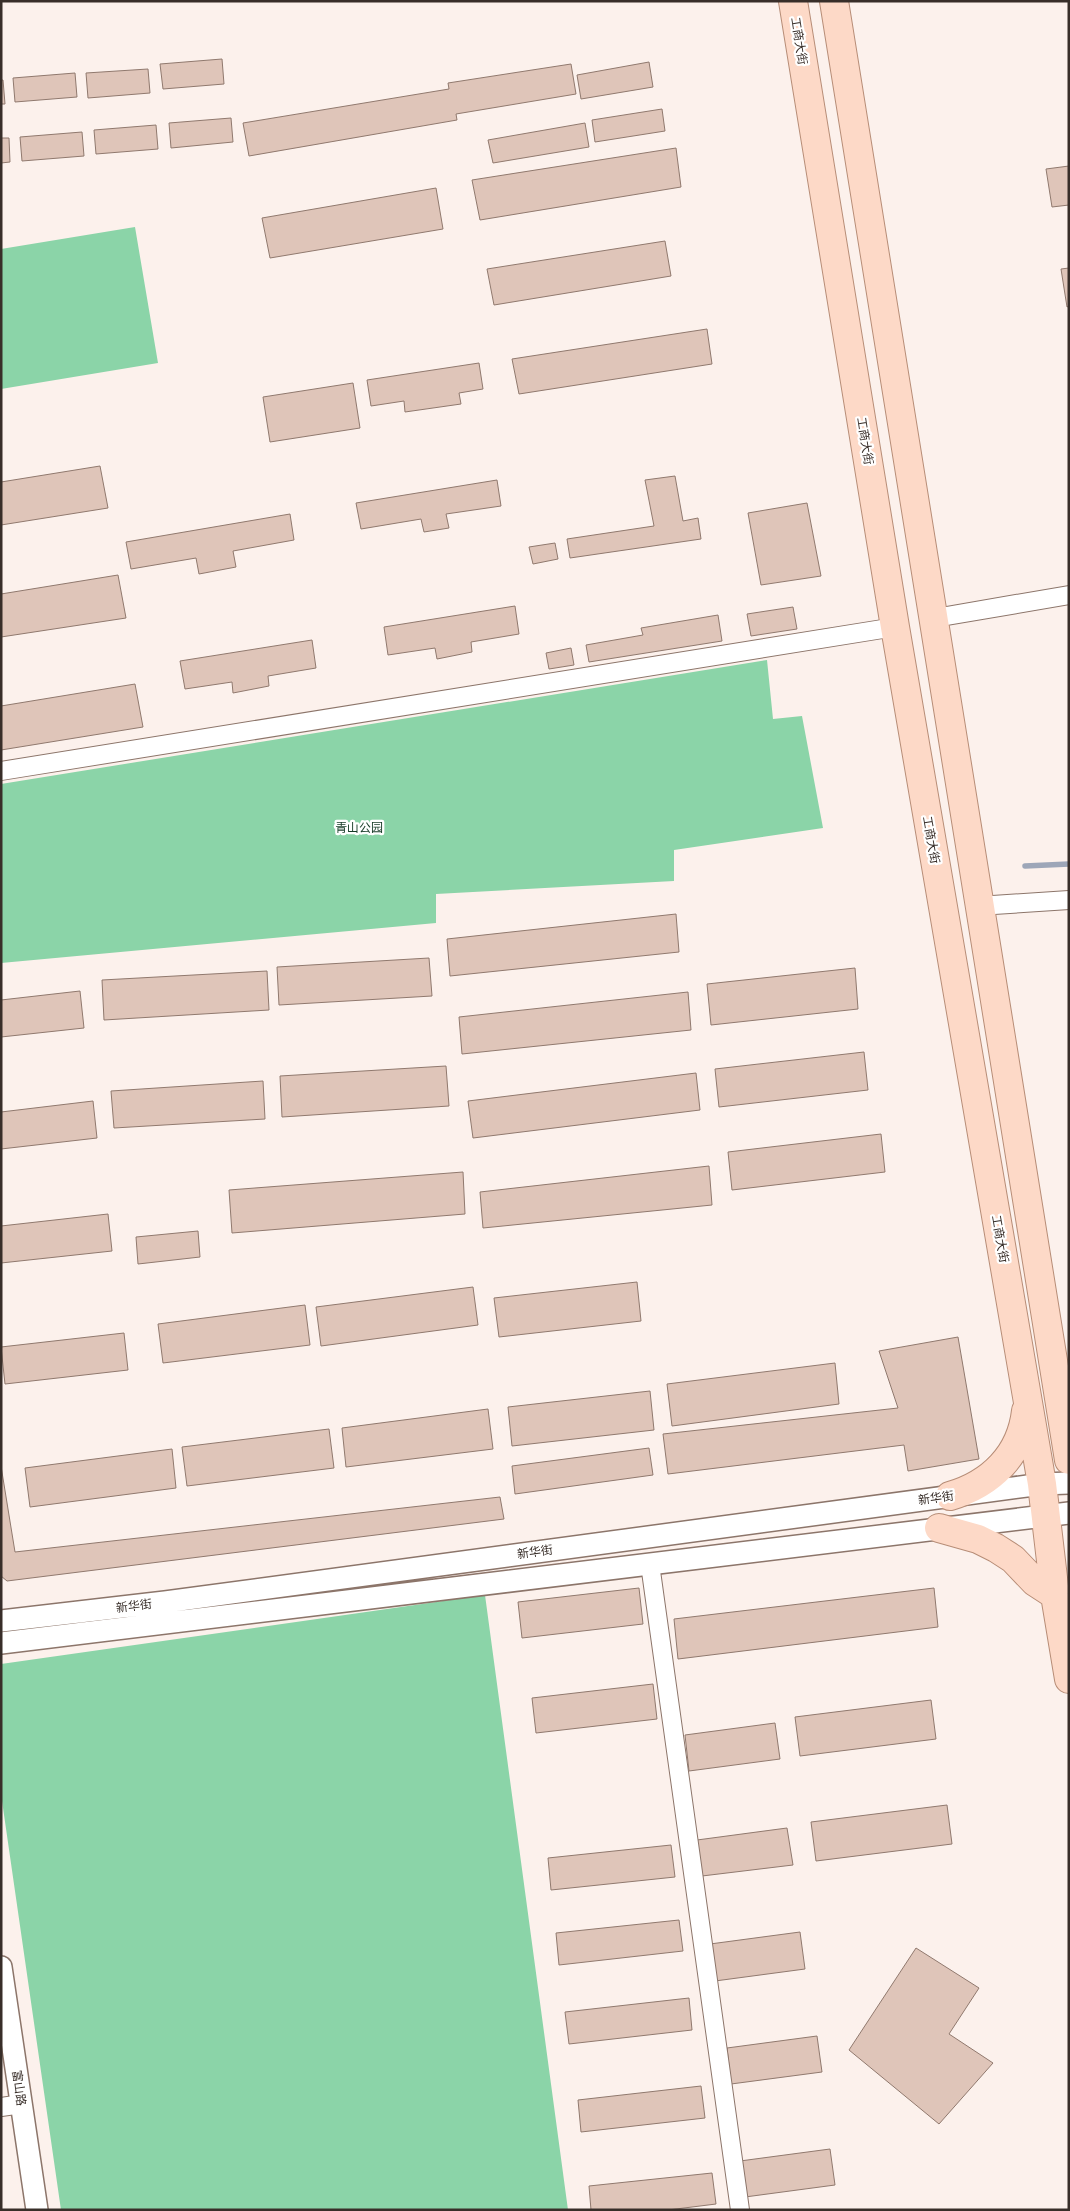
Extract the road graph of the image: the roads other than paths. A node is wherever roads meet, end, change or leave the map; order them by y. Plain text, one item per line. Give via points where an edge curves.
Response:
1 (793, 1) edge
2 (834, 1) edge
3 (1069, 595) edge
4 (935, 618) junction
5 (895, 627) junction
6 (1, 771) edge
7 (1069, 900) edge
8 (978, 906) junction
9 (1027, 1397) junction
10 (1069, 1460) edge
11 (1069, 1483) edge
12 (1042, 1484) junction
13 (950, 1496) junction
14 (1057, 1514) edge
15 (939, 1528) junction
16 (650, 1564) junction
17 (1056, 1595) junction
18 (1, 1621) edge
19 (1, 1643) edge
20 (1069, 1679) edge
21 (1, 1967) edge
22 (11, 2105) edge
23 (37, 2210) edge
24 (740, 2210) edge

1 - 5 main road, 工商大街
2 - 4 main road
3 - 4 street
4 - 8 main road
5 - 6 street
5 - 9 main road, 工商大街
7 - 8 street
8 - 10 main road
9 - 12 main road, 工商大街
9 - 13 main road via 1024,1428 1001,1468 984,1482
11 - 12 street, 新华街
12 - 13 street, 新华街
12 - 14 main road, 工商大街
13 - 18 street, 新华街 via 165,1602
14 - 15 street, 新华街
14 - 17 main road, 工商大街
15 - 16 street, 新华街
15 - 17 main road via 978,1539 996,1548 1035,1582
16 - 19 street, 新华街
16 - 24 street
17 - 20 main road, 工商大街
21 - 22 street, 富山路
22 - 23 street, 富山路

